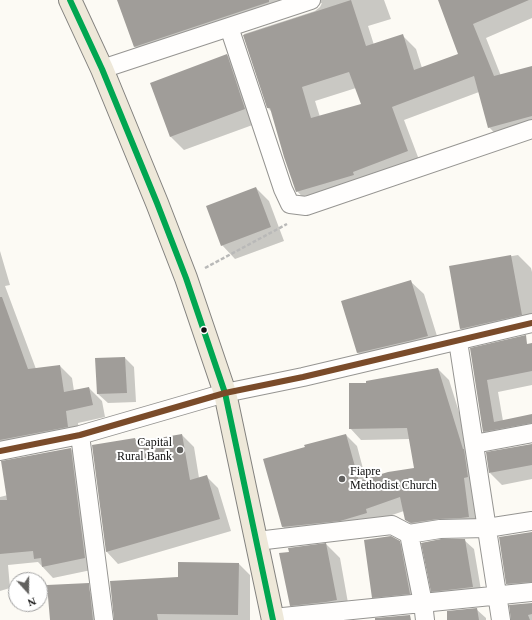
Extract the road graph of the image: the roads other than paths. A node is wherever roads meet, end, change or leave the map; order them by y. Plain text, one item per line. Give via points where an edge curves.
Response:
1 (70, 0) edge
2 (311, 0) edge
3 (229, 27) junction
4 (102, 69) junction
5 (532, 129) edge
6 (532, 323) edge
7 (458, 341) junction
8 (225, 393) junction
9 (532, 433) edge
10 (80, 435) junction
11 (474, 444) junction
12 (0, 451) edge
13 (532, 521) edge
14 (487, 528) junction
15 (409, 534) junction
16 (257, 541) junction
17 (532, 592) edge
18 (497, 596) junction
19 (424, 612) edge
20 (350, 615) edge
21 (273, 619) edge
22 (104, 620) edge
23 (501, 620) edge

1 - 4 main road
2 - 3 street
3 - 4 street
3 - 5 street via 290,204 306,206
4 - 8 main road via 186,278
6 - 7 street
7 - 8 street
7 - 11 street
8 - 10 street
8 - 16 main road
9 - 11 street
10 - 12 street
10 - 22 street
11 - 14 street
13 - 14 street
14 - 15 street via 440,529
14 - 18 street
15 - 16 street via 392,525
15 - 19 street
16 - 21 main road
17 - 18 street
18 - 19 street
18 - 23 street
19 - 20 street
20 - 21 street

